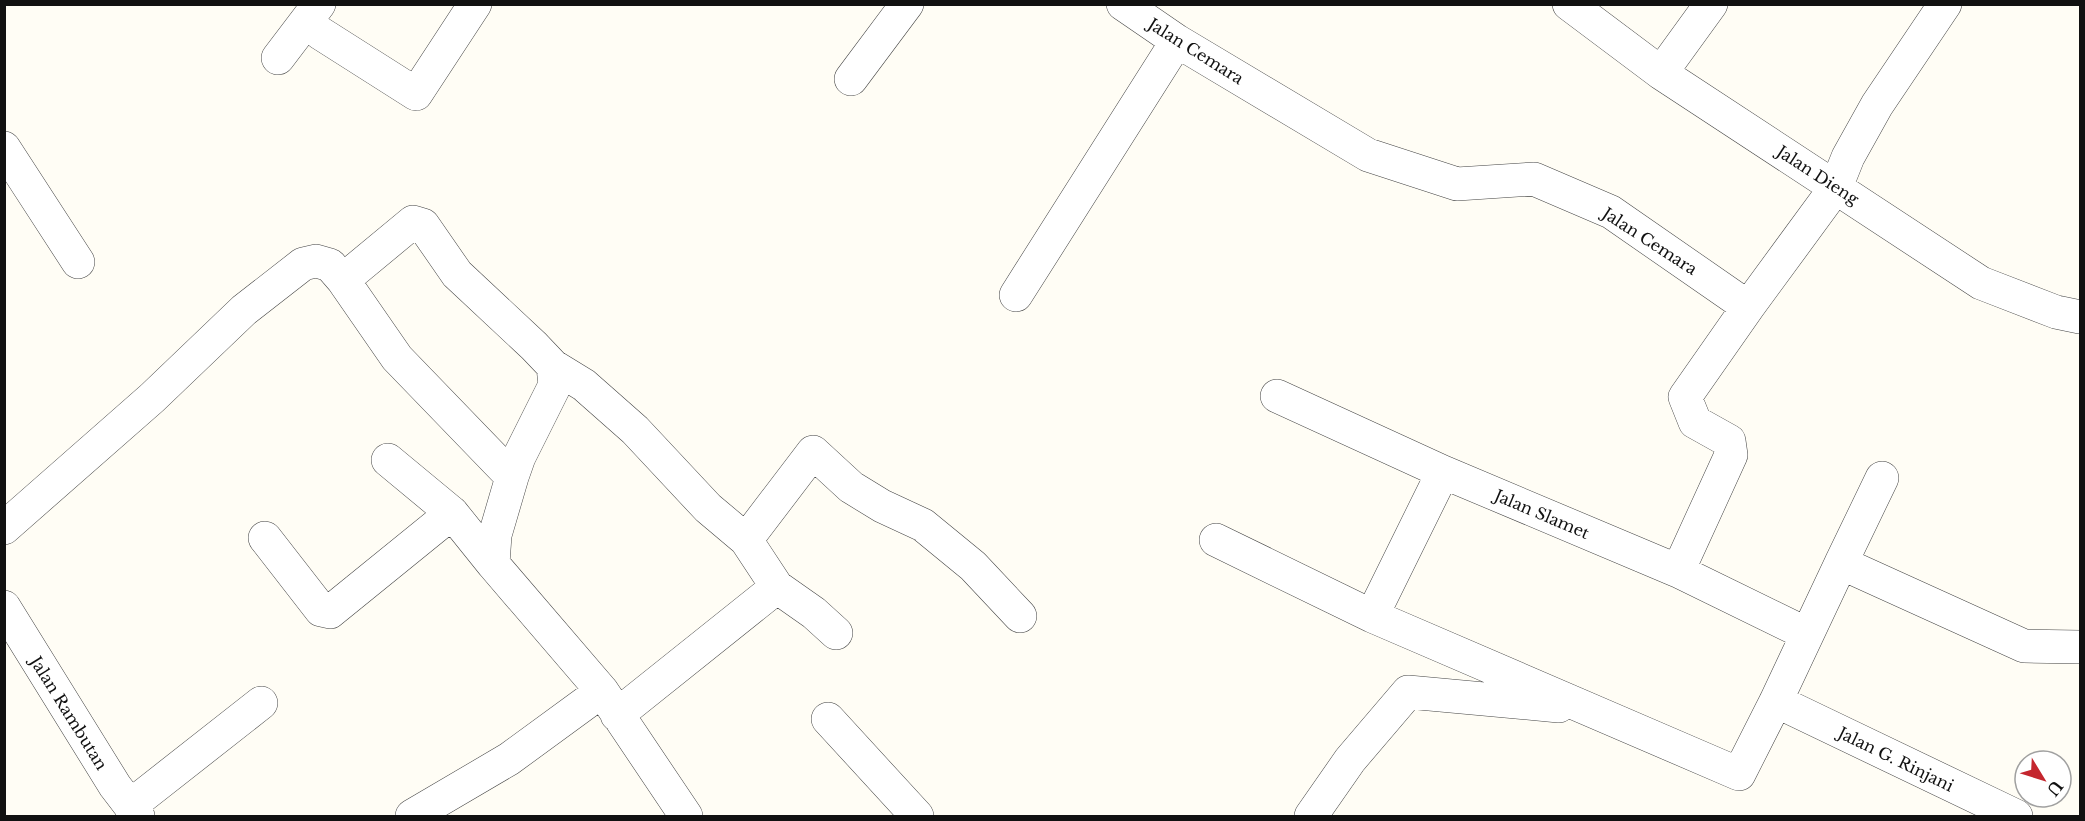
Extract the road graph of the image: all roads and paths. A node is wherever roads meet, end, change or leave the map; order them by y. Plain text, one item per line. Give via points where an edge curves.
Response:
1 (475, 4) edge
2 (907, 4) edge
3 (1123, 4) edge
4 (1569, 4) edge
5 (1711, 4) edge
6 (1945, 4) edge
7 (320, 19) edge
8 (1177, 41) junction
9 (278, 58) dead end
10 (1661, 73) junction
11 (851, 79) dead end
12 (4, 148) edge
13 (1836, 186) junction
14 (78, 262) dead end
15 (343, 280) junction
16 (1017, 295) dead end
17 (1748, 307) junction
18 (2080, 316) edge
19 (553, 366) junction
20 (1277, 396) dead end
21 (388, 460) dead end
22 (1443, 472) junction
23 (512, 477) junction
24 (1882, 478) dead end
25 (452, 513) junction
26 (4, 528) edge
27 (265, 538) dead end
28 (746, 540) junction
29 (1216, 540) dead end
30 (1841, 563) junction
31 (493, 564) junction
32 (1678, 571) junction
33 (777, 587) junction
34 (4, 608) edge
35 (1020, 616) dead end
36 (1372, 616) junction
37 (836, 633) dead end
38 (1807, 634) junction
39 (2080, 647) edge
40 (1776, 702) junction
41 (261, 703) dead end
42 (610, 703) junction
43 (1589, 708) junction
44 (828, 719) dead end
45 (134, 811) edge
46 (412, 816) edge
47 (686, 816) edge
48 (917, 816) edge
49 (1311, 816) edge
50 (2016, 816) edge

1 - 7 street via 416,94
2 - 11 street
3 - 8 street, Jalan Cemara
4 - 10 street, Jalan Dieng
5 - 10 street
6 - 13 street via 1876,105
7 - 9 street
8 - 16 street
8 - 17 street, Jalan Cemara via 1368,155 1457,184 1534,179 1611,213
10 - 13 street, Jalan Dieng
12 - 14 street
13 - 17 street
13 - 18 street, Jalan Dieng via 1981,283 2056,312
15 - 19 street via 413,222 423,225 457,274
15 - 23 street via 397,358
15 - 26 street via 330,265 316,261 303,264 244,310 152,398
17 - 32 street via 1685,397 1695,422 1729,441 1731,455
19 - 23 street via 555,385
19 - 28 street via 584,385 635,430 708,508
20 - 22 street, Jalan Slamet
21 - 25 street
22 - 32 street, Jalan Slamet
22 - 36 street
23 - 31 street via 495,535
24 - 30 street
25 - 27 street via 330,612 321,610
25 - 31 street
28 - 33 street
28 - 35 street via 813,452 851,487 923,525 973,566
29 - 36 street
30 - 38 street
30 - 39 street via 2024,646
31 - 42 street
32 - 38 street, Jalan Slamet
33 - 37 street
33 - 42 street
34 - 45 street, Jalan Rambutan
36 - 43 street
38 - 40 street
40 - 43 street via 1739,774
40 - 50 street, Jalan G. Rinjani
41 - 45 street
42 - 46 street
42 - 47 street
43 - 49 street via 1407,692 1350,760
44 - 48 street

